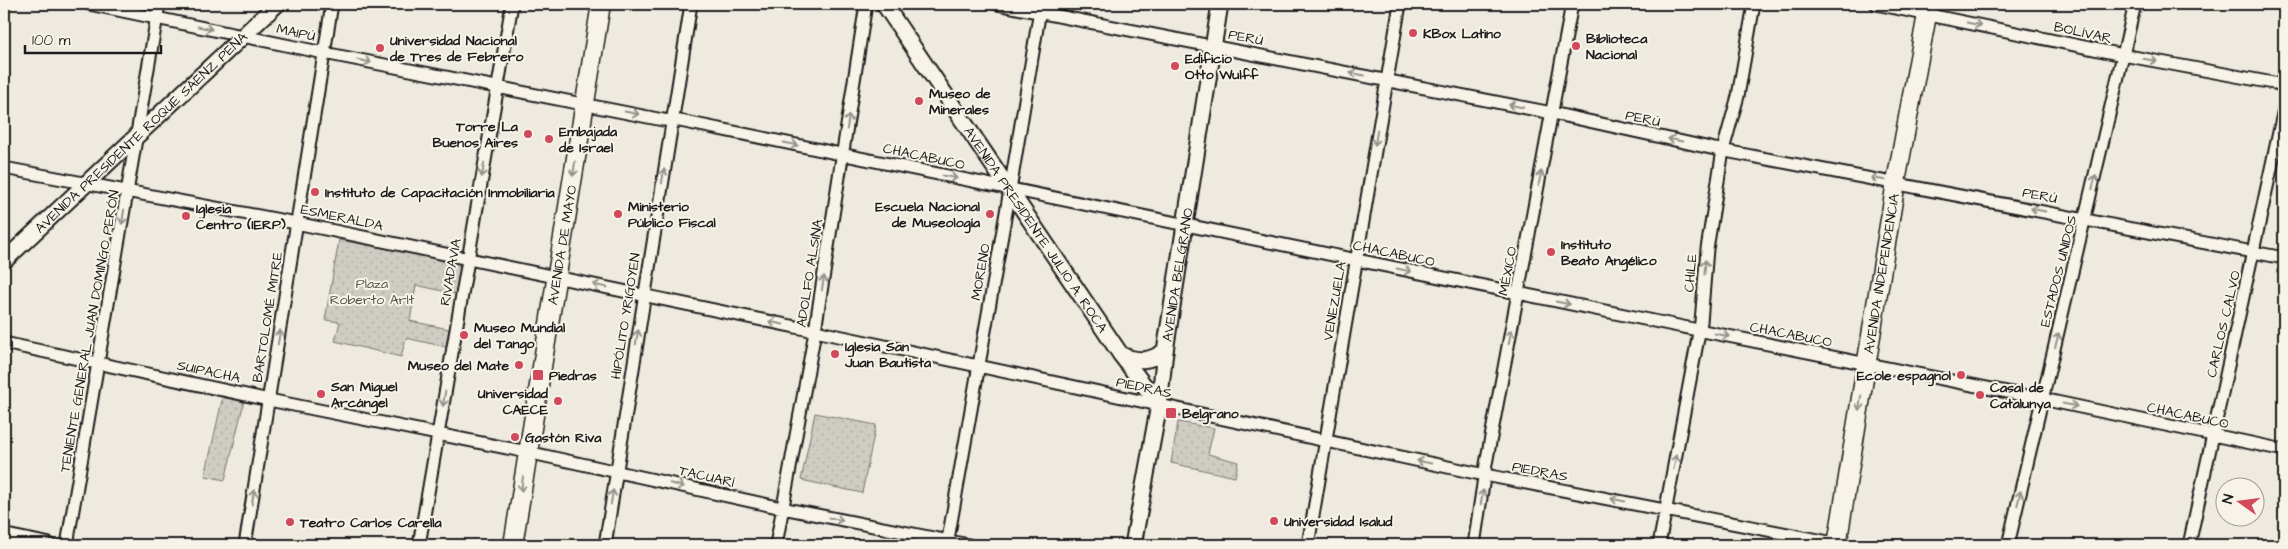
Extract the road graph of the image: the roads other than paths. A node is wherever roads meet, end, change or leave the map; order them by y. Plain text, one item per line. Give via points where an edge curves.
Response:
1 (89, 4) edge
2 (159, 4) edge
3 (277, 4) edge
4 (332, 4) edge
5 (512, 4) edge
6 (601, 4) edge
7 (690, 4) edge
8 (866, 4) edge
9 (884, 4) edge
10 (996, 4) edge
11 (1220, 4) edge
12 (1400, 4) edge
13 (1572, 4) edge
14 (1754, 4) edge
15 (1876, 4) edge
16 (2135, 4) edge
17 (1040, 8) edge
18 (1927, 9) edge
19 (157, 18) junction
20 (243, 36) junction
21 (1214, 46) junction
22 (324, 54) junction
23 (2123, 55) junction
24 (1386, 80) junction
25 (2284, 85) edge
26 (497, 87) junction
27 (584, 103) junction
28 (2284, 109) edge
29 (1552, 113) junction
30 (672, 121) junction
31 (138, 135) junction
32 (1723, 150) junction
33 (843, 155) junction
34 (4, 168) edge
35 (1896, 182) junction
36 (86, 184) junction
37 (1010, 190) junction
38 (127, 192) junction
39 (2086, 219) junction
40 (296, 223) junction
41 (1186, 226) junction
42 (2254, 253) junction
43 (2284, 258) edge
44 (467, 259) junction
45 (1356, 260) junction
46 (4, 261) edge
47 (556, 278) junction
48 (1518, 294) junction
49 (644, 295) junction
50 (815, 331) junction
51 (1699, 331) junction
52 (4, 343) edge
53 (1165, 351) junction
54 (1121, 355) junction
55 (99, 363) junction
56 (1867, 364) junction
57 (978, 366) junction
58 (2042, 399) junction
59 (269, 400) junction
60 (1159, 405) junction
61 (438, 434) junction
62 (2214, 436) junction
63 (1325, 441) junction
64 (2284, 450) edge
65 (527, 452) junction
66 (616, 471) junction
67 (1485, 475) junction
68 (782, 508) junction
69 (1666, 510) junction
70 (4, 536) edge
71 (948, 543) edge
72 (48, 545) edge
73 (67, 545) edge
74 (245, 545) edge
75 (418, 545) edge
76 (513, 545) edge
77 (604, 545) edge
78 (776, 545) edge
79 (969, 545) edge
80 (1133, 545) edge
81 (1308, 545) edge
82 (1474, 545) edge
83 (1659, 545) edge
84 (1840, 545) edge
85 (2008, 545) edge
86 (2189, 545) edge

1 - 19 street, MAIPÚ
2 - 19 street, TENIENTE GENERAL JUAN DOMINGO PERÓN
3 - 20 main road, AVENIDA PRESIDENTE ROQUE SÁENZ PEÑA
4 - 22 street, BARTOLOMÉ MITRE
5 - 26 street, RIVADAVIA
6 - 27 main road, AVENIDA DE MAYO
7 - 30 street, HIPÓLITO YRIGOYEN
33 -> 8 street, ADOLFO ALSINA
9 - 37 main road, AVENIDA PRESIDENTE JULIO A. ROCA
10 - 17 street, PERÚ
11 - 21 main road, AVENIDA BELGRANO
12 - 24 street, VENEZUELA
13 - 29 street, MÉXICO
14 - 32 street, CHILE via 1738,96
15 - 18 street, BOLÍVAR
16 - 23 street, ESTADOS UNIDOS
17 - 21 street, PERÚ
17 - 37 street, MORENO
18 -> 23 street, BOLÍVAR
18 - 35 main road, AVENIDA INDEPENDENCIA
19 -> 20 street, MAIPÚ
19 - 31 street, TENIENTE GENERAL JUAN DOMINGO PERÓN
20 - 22 street, MAIPÚ
20 - 31 main road, AVENIDA PRESIDENTE ROQUE SÁENZ PEÑA
24 -> 21 street, PERÚ
21 - 41 main road, AVENIDA BELGRANO
22 -> 26 street, MAIPÚ
22 - 40 street, BARTOLOMÉ MITRE
23 -> 25 street, BOLÍVAR
39 -> 23 street, ESTADOS UNIDOS
29 -> 24 street, PERÚ
24 -> 45 street, VENEZUELA
26 - 27 street, CHACABUCO
26 -> 44 street, RIVADAVIA
27 -> 30 street, CHACABUCO
27 -> 47 main road, AVENIDA DE MAYO
28 - 42 street, CARLOS CALVO
32 -> 29 street, PERÚ
48 -> 29 street, MÉXICO
30 -> 33 street, CHACABUCO
49 -> 30 street, HIPÓLITO YRIGOYEN
31 - 36 main road, AVENIDA PRESIDENTE ROQUE SÁENZ PEÑA
31 - 38 street, TENIENTE GENERAL JUAN DOMINGO PERÓN
35 -> 32 street, PERÚ
51 -> 32 street, CHILE via 1706,249
33 -> 37 street, CHACABUCO
50 -> 33 street, ADOLFO ALSINA
34 - 36 street, ESMERALDA
39 -> 35 street, PERÚ
35 - 56 main road, AVENIDA INDEPENDENCIA
36 - 38 street, ESMERALDA
36 - 46 main road, AVENIDA PRESIDENTE ROQUE SÁENZ PEÑA
37 - 41 street, CHACABUCO
37 - 54 main road, AVENIDA PRESIDENTE JULIO A. ROCA
37 - 57 street, MORENO
38 - 40 street, ESMERALDA
38 -> 55 street, TENIENTE GENERAL JUAN DOMINGO PERÓN
39 - 42 street, PERÚ
58 -> 39 street, ESTADOS UNIDOS
40 - 44 street, ESMERALDA
59 -> 40 street, BARTOLOMÉ MITRE
41 - 45 street, CHACABUCO
41 - 53 main road, AVENIDA BELGRANO
42 - 43 street, PERÚ
42 - 62 street, CARLOS CALVO
44 - 47 street, PIEDRAS
44 -> 61 street, RIVADAVIA
45 -> 48 street, CHACABUCO
45 - 63 street, VENEZUELA
49 -> 47 street, PIEDRAS
47 - 65 main road, AVENIDA DE MAYO
48 -> 51 street, CHACABUCO
67 -> 48 street, MÉXICO
50 -> 49 street, PIEDRAS
66 -> 49 street, HIPÓLITO YRIGOYEN
50 - 57 street, PIEDRAS
50 - 68 street, ADOLFO ALSINA
51 -> 56 street, CHACABUCO
69 -> 51 street, CHILE
52 - 55 street, SUIPACHA
53 - 54 main road via 1147,361
53 - 60 main road, AVENIDA BELGRANO
54 - 60 main road, AVENIDA PRESIDENTE JULIO A. ROCA
55 - 59 street, SUIPACHA
55 - 73 street, TENIENTE GENERAL JUAN DOMINGO PERÓN
56 - 58 street, CHACABUCO
56 -> 84 main road, AVENIDA INDEPENDENCIA
57 - 60 street, PIEDRAS
57 - 71 street, MORENO
58 -> 62 street, CHACABUCO
85 -> 58 street, ESTADOS UNIDOS
59 - 61 street, SUIPACHA
74 -> 59 street, BARTOLOMÉ MITRE
60 - 63 street, PIEDRAS
60 - 80 main road, AVENIDA BELGRANO
61 - 65 street, TACUARÍ
61 - 75 street, RIVADAVIA
62 - 64 street, CHACABUCO
62 - 86 street, CARLOS CALVO
67 -> 63 street, PIEDRAS
63 - 81 street, VENEZUELA
65 - 66 street, TACUARÍ
65 -> 76 main road, AVENIDA DE MAYO
66 -> 68 street, TACUARÍ
77 -> 66 street, HIPÓLITO YRIGOYEN
69 -> 67 street, PIEDRAS
82 -> 67 street, MÉXICO
68 -> 71 street, TACUARÍ
68 - 78 street, ADOLFO ALSINA
69 - 83 street, CHILE
69 - 84 street, PIEDRAS
70 - 72 street
71 - 79 street, TACUARÍ

